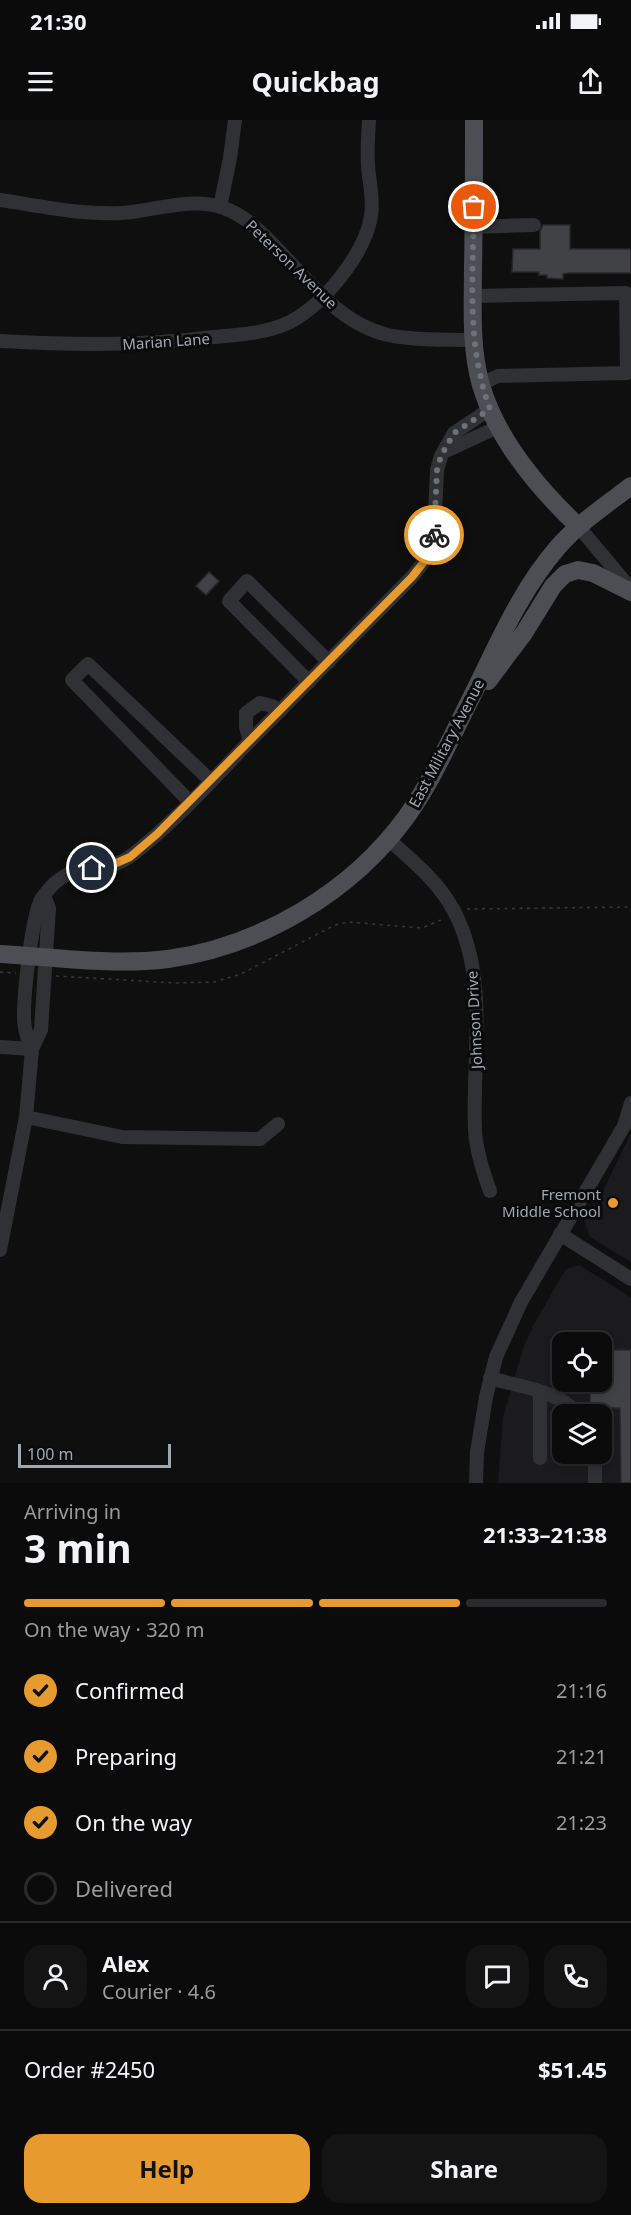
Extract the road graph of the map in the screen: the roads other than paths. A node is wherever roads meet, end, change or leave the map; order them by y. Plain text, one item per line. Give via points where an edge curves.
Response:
1 (235, 120) edge
2 (369, 120) edge
3 (474, 120) edge
4 (0, 200) edge
5 (220, 207) junction
6 (534, 225) dead end
7 (474, 227) junction
8 (473, 296) junction
9 (322, 297) junction
10 (474, 339) junction
11 (0, 341) edge
12 (481, 384) junction
13 (490, 409) junction
14 (500, 426) junction
15 (446, 451) junction
16 (631, 486) edge
17 (578, 526) junction
18 (631, 591) edge
19 (328, 662) junction
20 (309, 682) junction
21 (468, 705) junction
22 (280, 711) junction
23 (250, 741) junction
24 (211, 781) junction
25 (190, 802) junction
26 (388, 839) junction
27 (0, 954) edge
28 (40, 963) junction
29 (0, 1047) edge
30 (32, 1049) junction
31 (631, 1104) edge
32 (26, 1117) junction
33 (278, 1124) dead end
34 (0, 1174) edge
35 (15, 1175) junction
36 (490, 1191) dead end
37 (560, 1234) junction
38 (0, 1250) edge
39 (631, 1279) edge
40 (490, 1378) junction
41 (540, 1393) junction
42 (568, 1404) edge
43 (540, 1458) dead end
44 (595, 1464) edge
45 (476, 1483) edge
46 (595, 1483) edge

1 - 5 street
2 - 9 street, Marian Lane via 372,215 353,260
3 - 7 main road
4 - 5 street, Peterson Avenue via 85,213 123,213 202,203
5 - 9 street, Peterson Avenue via 259,229
6 - 7 street
7 - 8 main road
8 - 10 main road
8 - 12 street via 626,293 627,373 498,376
9 - 10 street, Peterson Avenue via 363,326 387,335
9 - 11 street, Marian Lane via 289,322 239,335 107,346
10 - 12 main road
12 - 13 main road
13 - 14 main road
13 - 15 street via 454,433
14 - 15 street
14 - 17 main road via 526,470
15 - 19 street via 437,470 434,538 423,563
16 - 17 main road, East Military Avenue
17 - 18 street
17 - 21 main road, East Military Avenue via 525,594
18 - 21 main road via 592,573 578,570 565,574 498,670
19 - 20 street
19 - 20 street via 247,581 229,601
20 - 22 street
21 - 26 main road, East Military Avenue via 424,789
22 - 23 street
22 - 23 street via 260,704 246,713
23 - 24 street
24 - 25 street
24 - 25 street via 88,664 72,680
25 - 28 street via 130,857 105,868 79,869 61,876 36,908
26 - 28 main road, East Military Avenue via 350,877 302,911 225,945 167,959
26 - 36 street, Johnson Drive via 440,889 455,913 468,948 475,992 475,1131
27 - 28 main road, East Military Avenue
28 - 30 street via 41,1030
28 - 30 street via 28,974 24,1026
29 - 30 street
30 - 32 street
31 - 37 street via 624,1126
32 - 33 street via 122,1137 260,1139
32 - 35 street
34 - 35 street
35 - 38 street
37 - 39 street
37 - 40 street via 520,1302
40 - 41 street
40 - 45 street via 477,1452
41 - 42 street
41 - 43 street
44 - 46 street

